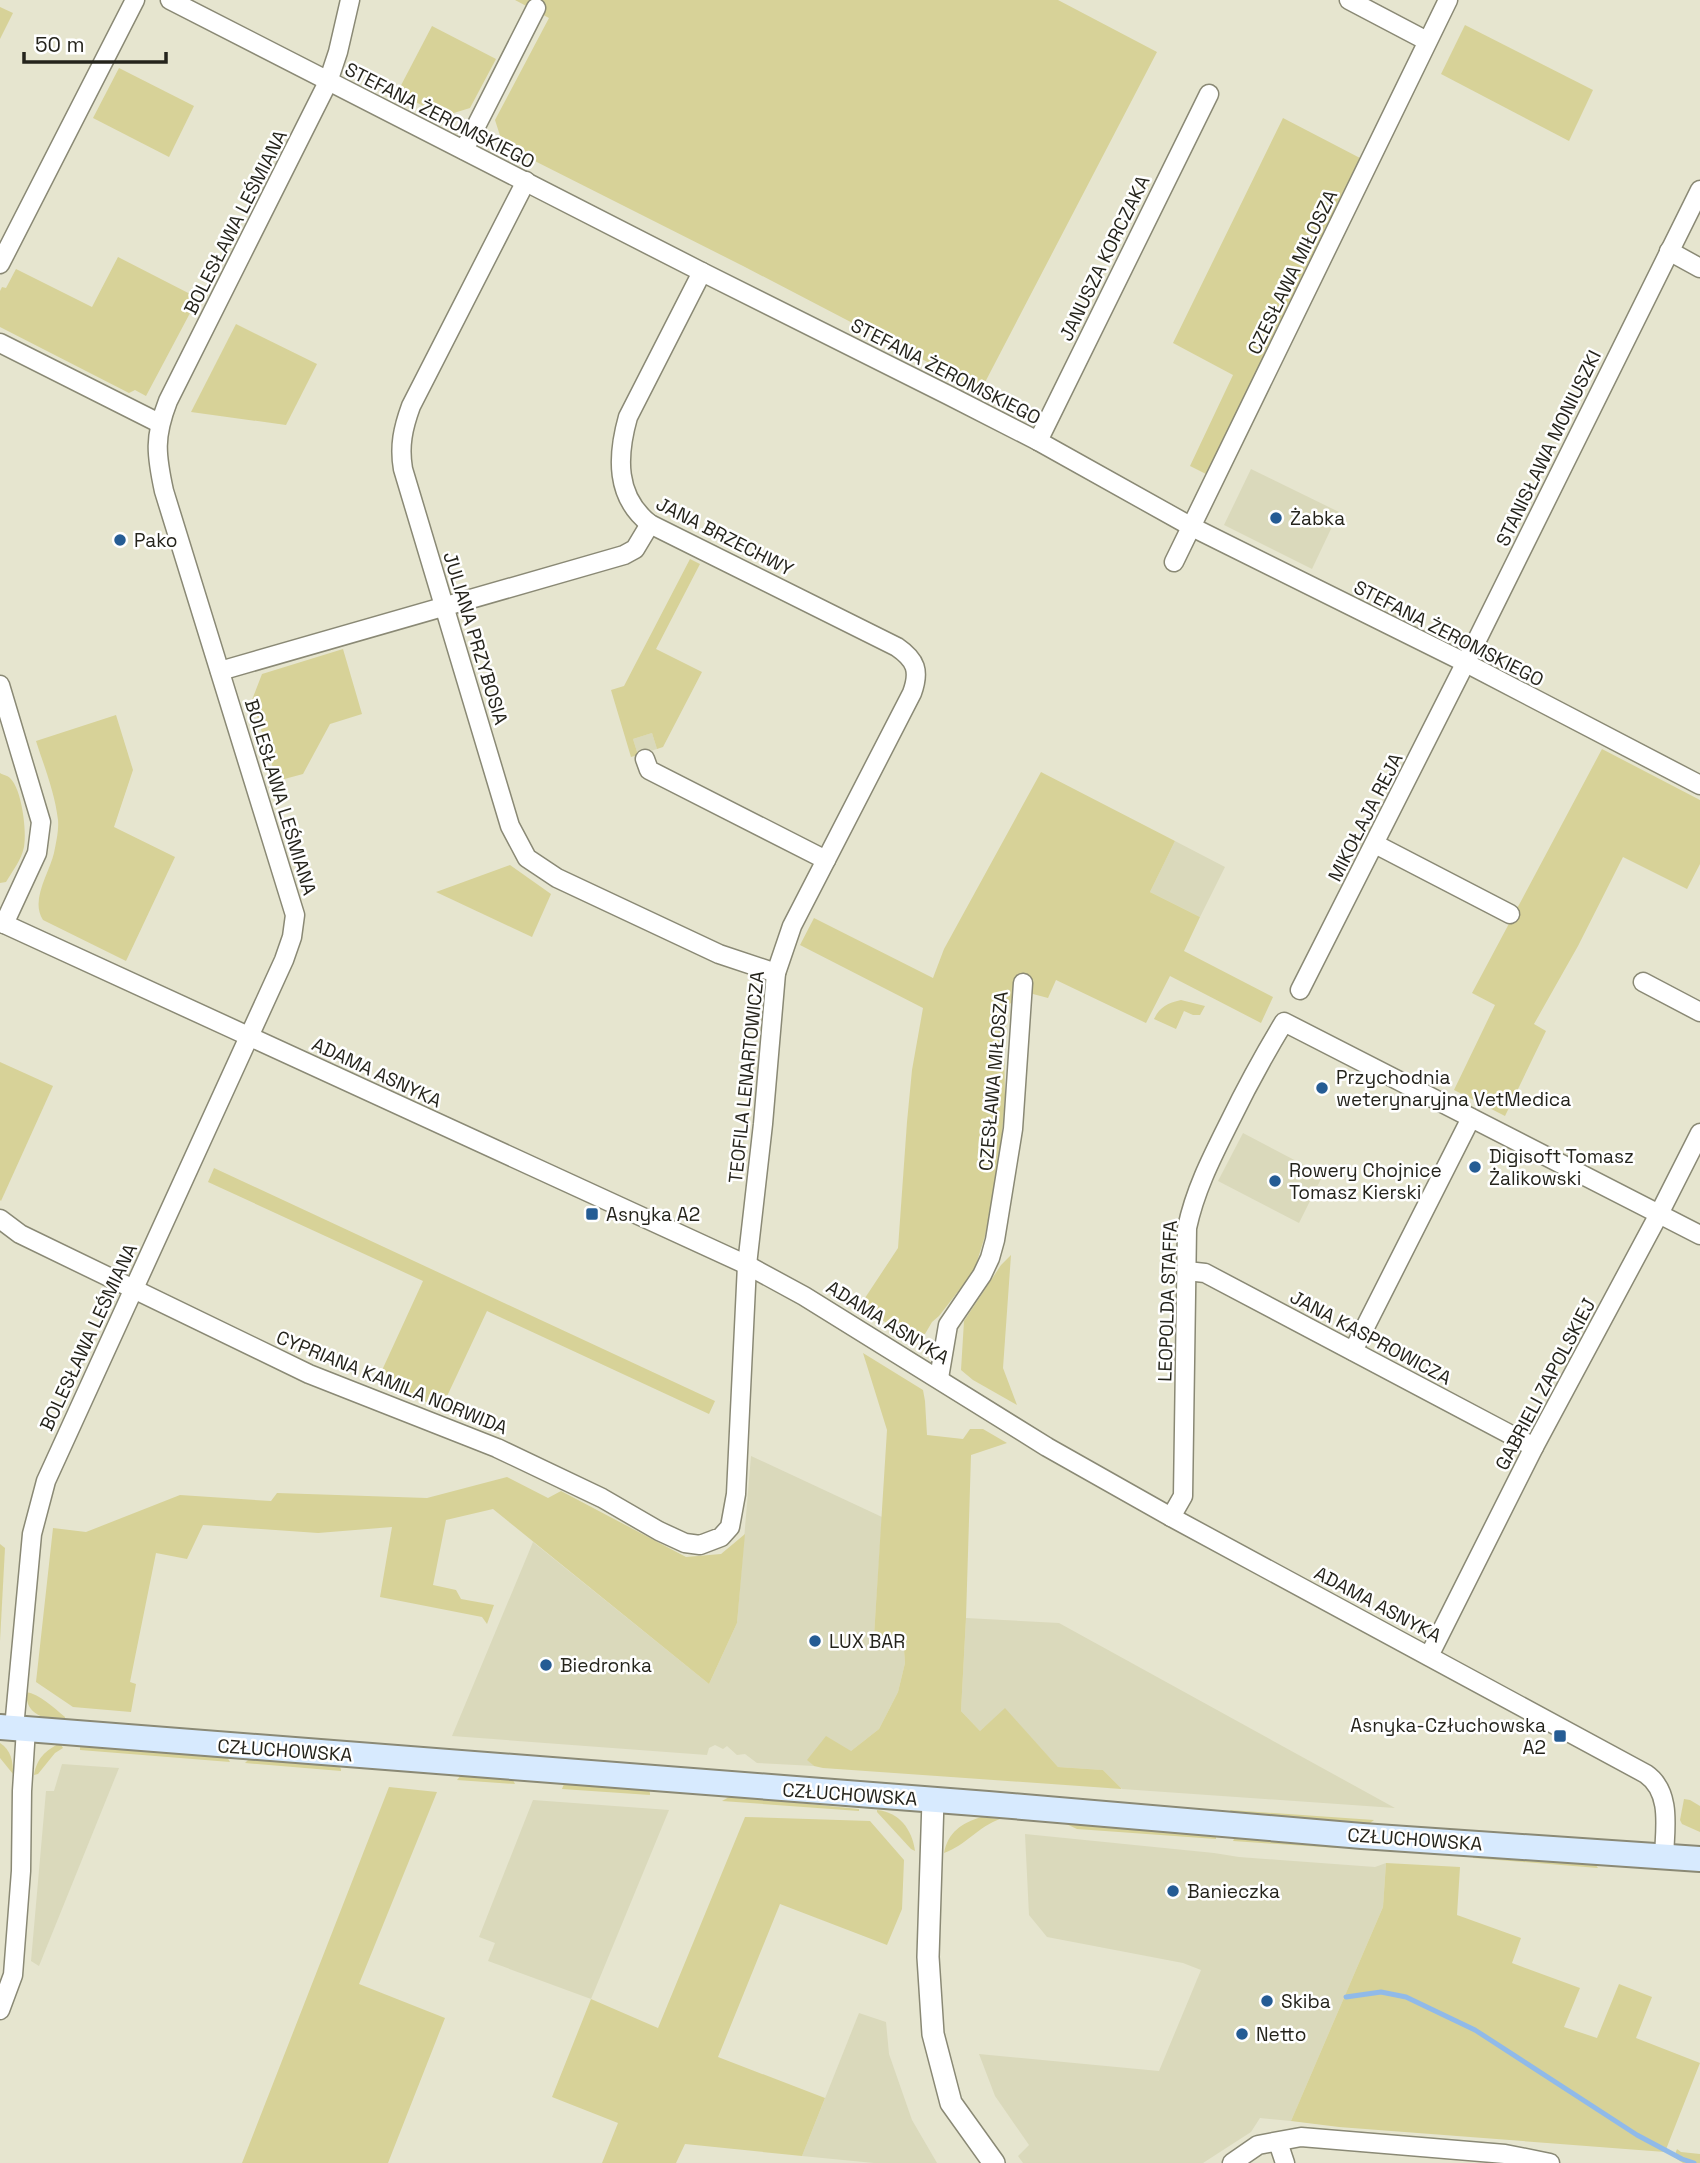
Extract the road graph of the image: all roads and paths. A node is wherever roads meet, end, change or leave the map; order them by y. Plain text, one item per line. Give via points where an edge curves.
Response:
1 (135, 0) edge
2 (170, 0) edge
3 (350, 0) edge
4 (1349, 0) edge
5 (1448, 0) edge
6 (536, 8) dead end
7 (1427, 41) junction
8 (328, 82) junction
9 (1209, 94) dead end
10 (464, 150) junction
11 (526, 181) junction
12 (1700, 190) edge
13 (1669, 251) junction
14 (0, 264) edge
15 (1700, 268) edge
16 (702, 272) junction
17 (0, 343) edge
18 (159, 423) junction
19 (1038, 441) junction
20 (650, 524) junction
21 (1192, 527) junction
22 (1174, 562) dead end
23 (444, 605) junction
24 (914, 662) joint
25 (1465, 663) junction
26 (220, 671) junction
27 (0, 685) edge
28 (645, 759) dead end
29 (1700, 785) edge
30 (1375, 844) junction
31 (826, 860) junction
32 (1510, 914) dead end
33 (2, 923) edge
34 (776, 973) junction
35 (1643, 982) dead end
36 (1023, 983) dead end
37 (1300, 990) dead end
38 (1700, 1012) edge
39 (249, 1037) junction
40 (1471, 1118) junction
41 (1700, 1133) edge
42 (1659, 1214) junction
43 (0, 1219) edge
44 (1700, 1236) edge
45 (747, 1265) junction
46 (1187, 1271) junction
47 (134, 1289) junction
48 (1353, 1351) junction
49 (939, 1378) junction
50 (1534, 1447) junction
51 (1171, 1517) junction
52 (730, 1527) joint
53 (1430, 1656) junction
54 (13, 1728) edge
55 (933, 1800) junction
56 (1664, 1856) junction
57 (1700, 1859) edge
58 (0, 2010) edge
59 (1278, 2142) junction
60 (995, 2163) edge
61 (1232, 2163) edge
62 (1285, 2163) edge
63 (1550, 2163) edge

1 - 14 street
2 - 8 street, STEFANA ŻEROMSKIEGO
3 - 8 street, BOLESŁAWA LEŚMIANA
4 - 7 street
5 - 7 street, CZESŁAWA MIŁOSZA
6 - 10 street
7 - 21 street, CZESŁAWA MIŁOSZA
8 - 10 street, STEFANA ŻEROMSKIEGO
8 - 18 street, BOLESŁAWA LEŚMIANA
9 - 19 street, JANUSZA KORCZAKA
10 - 11 street, STEFANA ŻEROMSKIEGO
11 - 16 street, STEFANA ŻEROMSKIEGO
11 - 23 street, JULIANA PRZYBOSIA via 411,406 401,438 403,469
12 - 13 street, STANISŁAWA MONIUSZKI
13 - 15 street
13 - 25 street, STANISŁAWA MONIUSZKI
16 - 19 street, STEFANA ŻEROMSKIEGO
16 - 20 street, JANA BRZECHWY via 628,417 622,439 622,478 632,507
17 - 18 street
18 - 26 street, BOLESŁAWA LEŚMIANA via 164,491
19 - 21 street, STEFANA ŻEROMSKIEGO
20 - 23 street via 635,549 624,555
20 - 24 street, JANA BRZECHWY via 891,644
21 - 22 street, CZESŁAWA MIŁOSZA
21 - 25 street, STEFANA ŻEROMSKIEGO
23 - 26 street
23 - 34 street, JULIANA PRZYBOSIA via 510,826 527,858 557,878 707,948
24 - 31 street, TEOFILA LENARTOWICZA via 912,693
25 - 29 street, STEFANA ŻEROMSKIEGO
25 - 30 street, MIKOŁAJA REJA
26 - 39 street, BOLESŁAWA LEŚMIANA via 295,915 284,960
27 - 33 street via 41,822 37,853
28 - 31 street via 649,770
30 - 32 street
30 - 37 street, MIKOŁAJA REJA
31 - 34 street, TEOFILA LENARTOWICZA via 792,926
33 - 39 street, ADAMA ASNYKA
34 - 45 street, TEOFILA LENARTOWICZA
35 - 38 street
36 - 49 street, CZESŁAWA MIŁOSZA via 1013,1129 995,1240 982,1275 948,1325
39 - 45 street, ADAMA ASNYKA
39 - 47 street, BOLESŁAWA LEŚMIANA
40 - 42 street
40 - 46 street, LEOPOLDA STAFFA via 1284,1022 1201,1178 1187,1228
40 - 48 street
41 - 42 street, GABRIELI ZAPOLSKIEJ
42 - 44 street
42 - 50 street, GABRIELI ZAPOLSKIEJ
43 - 47 street, CYPRIANA KAMILA NORWIDA via 20,1234
45 - 49 street, ADAMA ASNYKA
45 - 52 street, TEOFILA LENARTOWICZA via 736,1494
46 - 48 street, JANA KASPROWICZA via 1205,1273
46 - 51 street, LEOPOLDA STAFFA via 1182,1496
47 - 52 street, CYPRIANA KAMILA NORWIDA via 309,1374 497,1448 685,1543 711,1542
47 - 54 street, BOLESŁAWA LEŚMIANA via 46,1481 32,1534
48 - 50 street, JANA KASPROWICZA
49 - 51 street, ADAMA ASNYKA via 1047,1447
50 - 53 street, GABRIELI ZAPOLSKIEJ
51 - 53 street, ADAMA ASNYKA
53 - 56 street, ADAMA ASNYKA via 1653,1779 1664,1800
54 - 55 main road, CZŁUCHOWSKA
54 - 58 street, BOLESŁAWA LEŚMIANA via 22,1791 21,1871 13,1975
55 - 56 main road, CZŁUCHOWSKA
55 - 60 street via 928,1957 933,2035 951,2103
56 - 57 main road, CZŁUCHOWSKA
59 - 61 street via 1258,2146
59 - 62 street
59 - 63 street via 1301,2137 1505,2154

